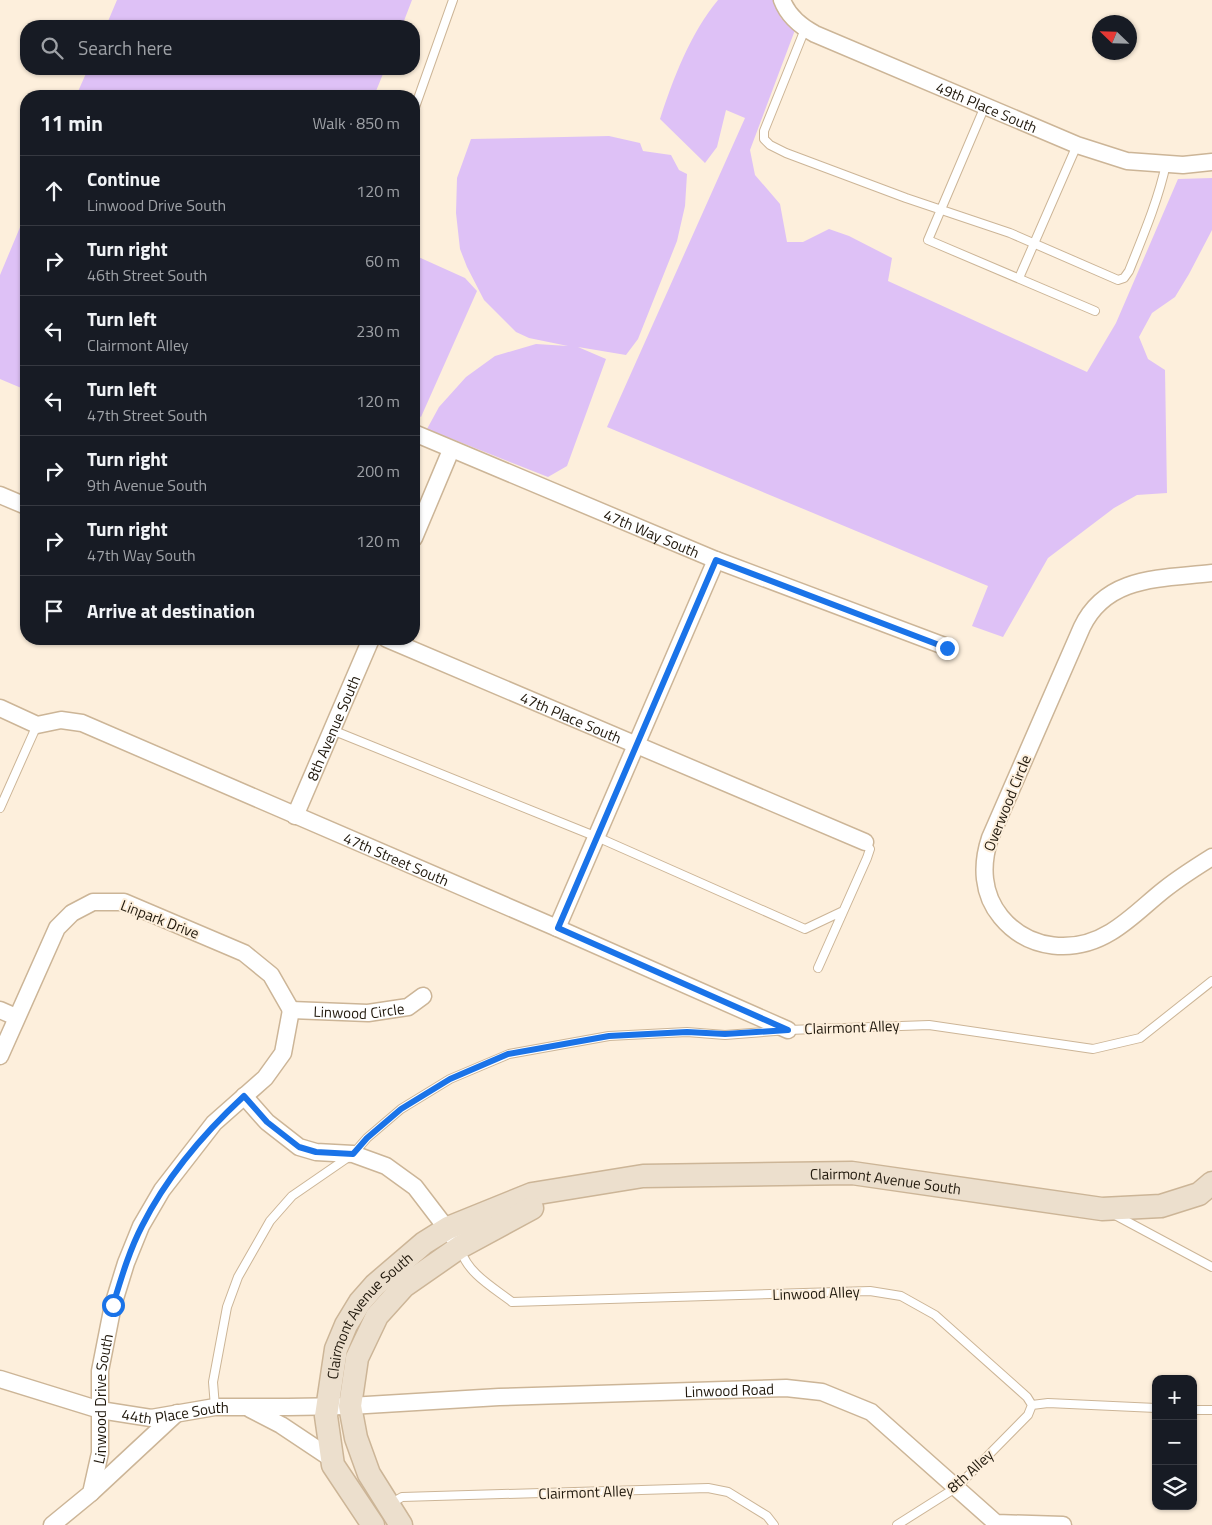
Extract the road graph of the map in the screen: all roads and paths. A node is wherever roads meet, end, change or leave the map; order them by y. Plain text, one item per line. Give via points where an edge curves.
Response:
1 (453, 0) edge
2 (782, 0) edge
3 (805, 29) junction
4 (420, 93) edge
5 (985, 106) junction
6 (1077, 145) junction
7 (1212, 162) edge
8 (1166, 164) junction
9 (941, 210) junction
10 (1034, 243) junction
11 (1019, 278) junction
12 (1095, 311) dead end
13 (420, 436) edge
14 (451, 450) junction
15 (0, 495) edge
16 (20, 503) edge
17 (420, 524) edge
18 (716, 560) junction
19 (1212, 573) edge
20 (368, 645) edge
21 (401, 645) edge
22 (947, 648) dead end
23 (0, 708) edge
24 (37, 724) junction
25 (332, 730) junction
26 (636, 744) junction
27 (0, 808) edge
28 (295, 816) junction
29 (596, 837) junction
30 (866, 842) joint
31 (1212, 857) edge
32 (843, 911) junction
33 (558, 928) junction
34 (818, 968) dead end
35 (1212, 981) edge
36 (423, 996) dead end
37 (0, 1010) edge
38 (291, 1010) junction
39 (16, 1017) junction
40 (788, 1030) junction
41 (0, 1056) edge
42 (244, 1096) junction
43 (353, 1154) junction
44 (1212, 1183) edge
45 (1102, 1209) junction
46 (454, 1238) junction
47 (1212, 1267) edge
48 (0, 1379) edge
49 (1032, 1405) junction
50 (215, 1406) junction
51 (327, 1406) junction
52 (350, 1406) junction
53 (246, 1407) junction
54 (1152, 1408) edge
55 (100, 1410) junction
56 (1197, 1410) edge
57 (1212, 1410) edge
58 (177, 1413) junction
59 (332, 1459) junction
60 (957, 1487) junction
61 (90, 1493) junction
62 (389, 1505) junction
63 (995, 1524) edge
64 (52, 1525) edge
65 (373, 1525) edge
66 (401, 1525) edge
67 (774, 1525) edge
68 (897, 1525) edge
69 (1063, 1525) edge

1 - 4 lane
2 - 3 street, 49th Place South via 789,14
3 - 5 street, 49th Place South
3 - 9 lane via 764,130 764,139 786,153
5 - 6 street, 49th Place South
5 - 9 lane
6 - 8 street, 49th Place South via 1127,161
6 - 10 lane
7 - 8 street, 49th Place South
8 - 10 lane via 1150,221 1124,278 1118,280
9 - 10 lane
9 - 11 lane via 928,240
10 - 11 lane
11 - 12 lane
13 - 14 street, 47th Way South
14 - 17 street
14 - 18 street, 47th Way South
15 - 16 street
18 - 22 street, 47th Way South
18 - 26 street
19 - 31 street, Overwood Circle via 1133,583 1115,590 1092,610 990,838 984,872 988,895 1007,924 1037,943 1062,946 1090,942 1112,932 1166,888
20 - 25 street, 8th Avenue South
21 - 26 street, 47th Place South
23 - 24 street
24 - 27 lane
24 - 28 street, 47th Street South via 61,720 82,723
25 - 28 street, 8th Avenue South
25 - 29 lane
26 - 29 street
26 - 30 street, 47th Place South
28 - 33 street, 47th Street South
29 - 32 lane via 805,929
29 - 33 street
30 - 32 lane via 870,849
32 - 34 lane
33 - 40 street, 47th Street South
35 - 40 lane, Clairmont Alley via 1140,1038 1093,1049 929,1025
36 - 38 street, Linwood Circle via 408,1007 368,1013
37 - 39 street
38 - 39 street, Linpark Drive via 271,975 244,953 124,902 93,902 72,913 57,928
38 - 42 street, Linwood Drive South via 283,1052 265,1078
39 - 41 street, Linpark Drive
40 - 43 lane, Clairmont Alley via 609,1036 508,1054 450,1079 401,1109
42 - 43 street via 267,1122 299,1147 316,1152
42 - 55 street, Linwood Drive South via 214,1123 183,1161 141,1226 113,1305 100,1371
43 - 46 street via 386,1166 414,1187
43 - 50 lane, Clairmont Alley via 292,1196 270,1220 238,1277 227,1307 212,1382
44 - 45 street, Clairmont Avenue South via 1199,1194 1161,1206
45 - 46 street, Clairmont Avenue South via 852,1173 643,1176 532,1194
45 - 47 lane
46 - 49 lane, Linwood Alley via 464,1261 512,1302 870,1291 901,1296 935,1315
46 - 51 street, Clairmont Avenue South via 424,1244 393,1268 360,1302 336,1349
46 - 52 street, Clairmont Avenue South via 378,1316 357,1358
48 - 55 street, 44th Place South
49 - 54 lane
49 - 60 lane, 8th Alley via 1028,1415
50 - 53 street, 44th Place South
50 - 58 street, 44th Place South
51 - 52 street, Linwood Road
51 - 53 street, 44th Place South
51 - 59 street, Clairmont Avenue South
52 - 60 street, Linwood Road via 499,1397 786,1388 822,1392 871,1412
52 - 62 street, Clairmont Avenue South via 356,1438 369,1474
53 - 59 street via 281,1425
55 - 58 street, 44th Place South via 152,1418
55 - 61 street, Linwood Drive South via 100,1453
56 - 57 lane
58 - 61 street
59 - 65 street, Clairmont Avenue South
60 - 63 street, Linwood Road
60 - 68 lane, 8th Alley
61 - 64 street
62 - 66 street, Clairmont Avenue South
62 - 67 lane, Clairmont Alley via 402,1497 708,1488 728,1492 767,1516
63 - 69 street, Linwood Road

